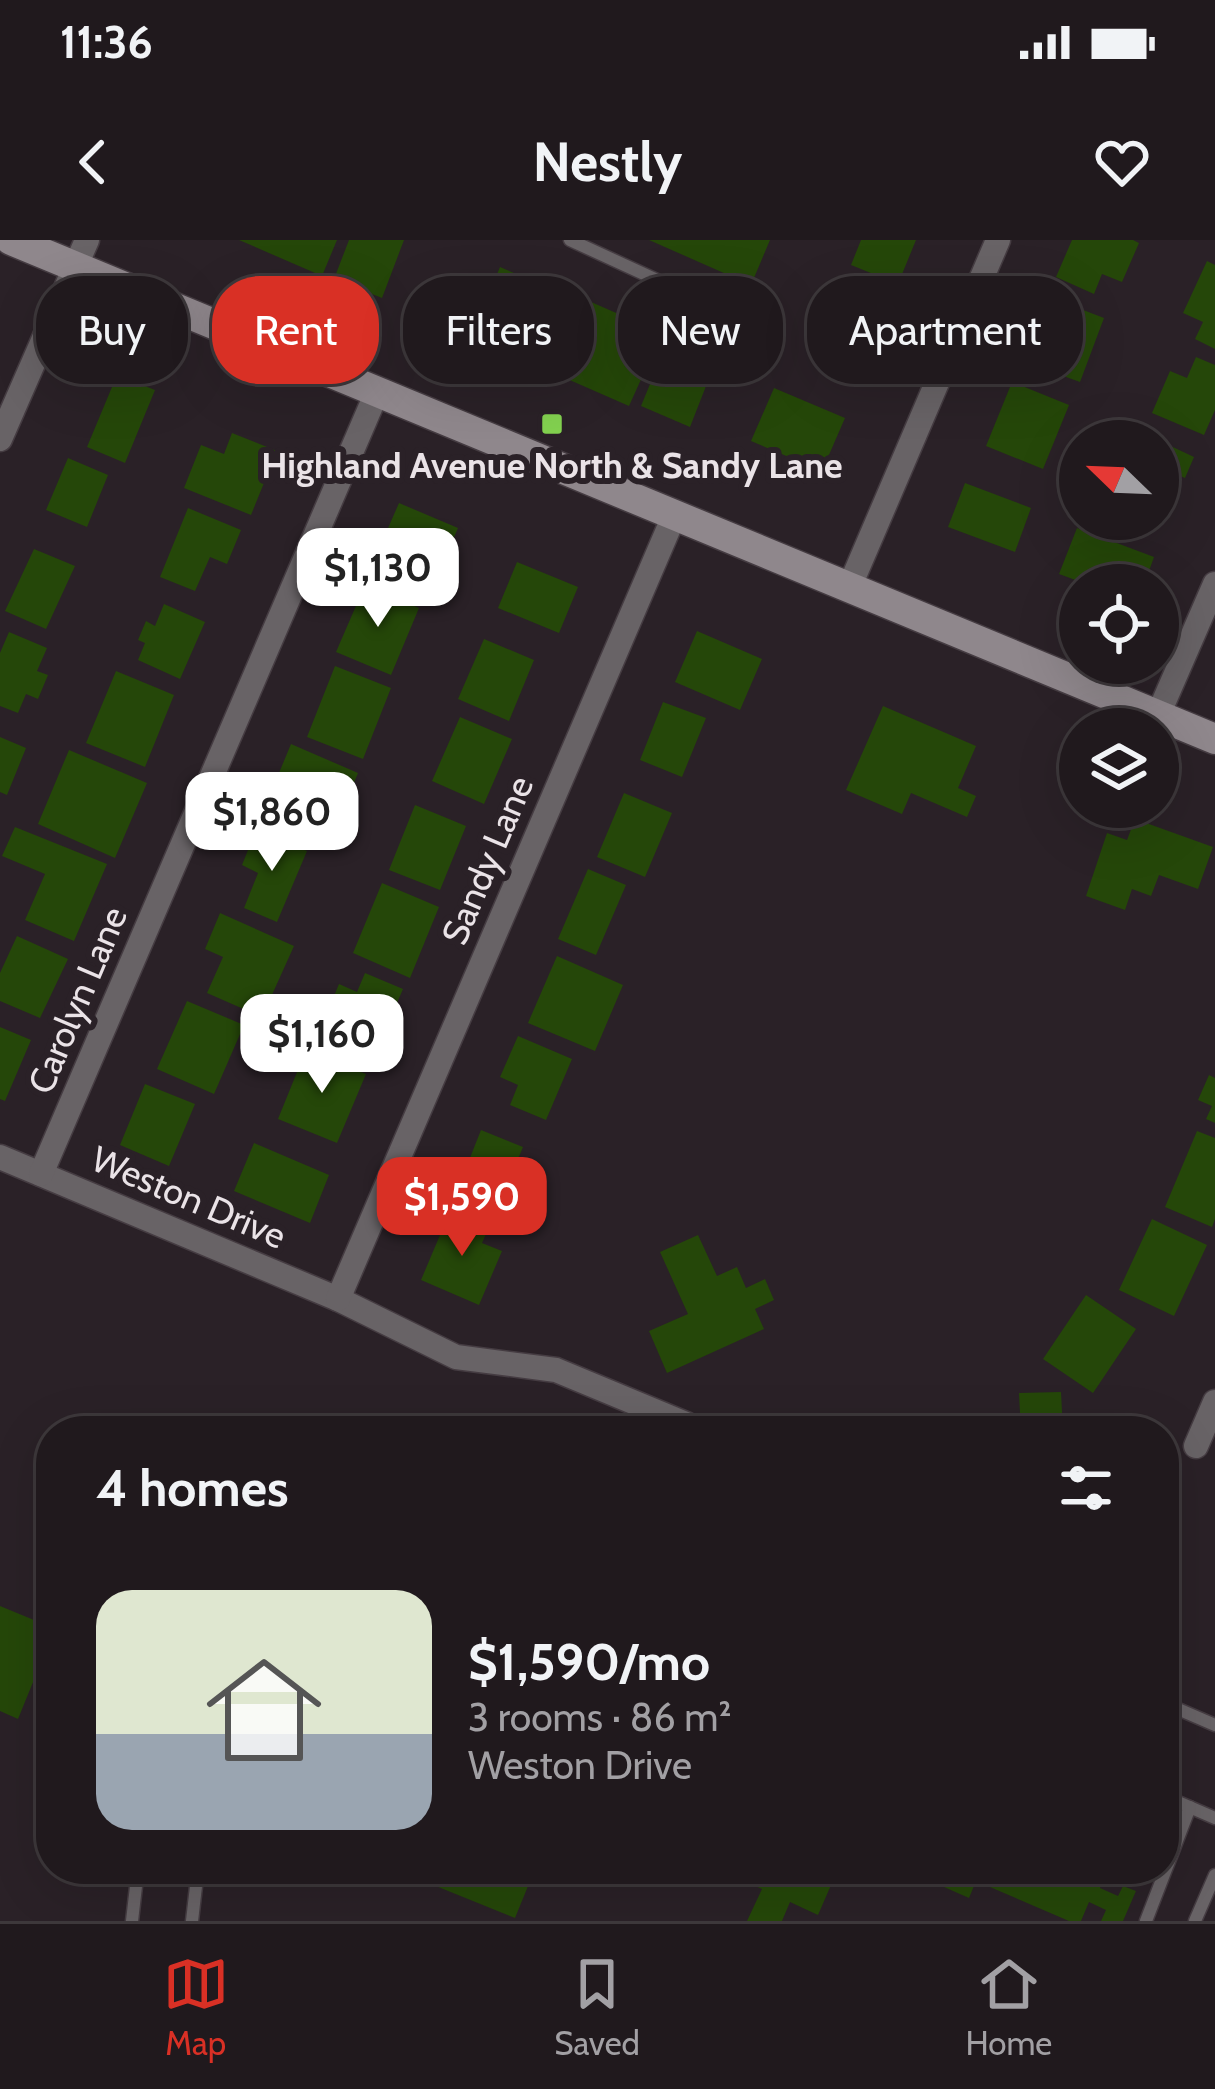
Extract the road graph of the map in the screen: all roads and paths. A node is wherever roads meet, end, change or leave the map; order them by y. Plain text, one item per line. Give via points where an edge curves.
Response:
1 (11, 240) edge
2 (570, 240) edge
3 (998, 240) edge
4 (81, 253) edge
5 (648, 276) edge
6 (377, 392) junction
7 (2, 430) edge
8 (674, 516) junction
9 (1215, 584) edge
10 (849, 588) junction
11 (1139, 708) edge
12 (1161, 708) edge
13 (1179, 724) edge
14 (1215, 739) edge
15 (0, 1157) edge
16 (41, 1174) junction
17 (338, 1299) junction
18 (1215, 1402) edge
19 (667, 1416) edge
20 (1196, 1446) dead end
21 (1179, 1709) edge
22 (1215, 1725) edge
23 (1179, 1803) edge
24 (1190, 1808) junction
25 (1215, 1818) edge
26 (1179, 1837) edge
27 (1215, 1875) edge
28 (136, 1884) edge
29 (196, 1884) edge
30 (1161, 1884) edge
31 (132, 1921) edge
32 (192, 1921) edge
33 (1147, 1921) edge
34 (1195, 1921) edge

1 - 4 street
2 - 5 lane
3 - 10 street
4 - 6 street
4 - 7 street
6 - 8 street
6 - 16 street, Carolyn Lane
8 - 10 street
8 - 17 street, Sandy Lane
9 - 12 street
10 - 11 street
13 - 14 street
15 - 16 street, Weston Drive
16 - 17 street, Weston Drive
17 - 19 street, Weston Drive via 456,1357 556,1370
18 - 20 street
21 - 22 lane
23 - 24 lane
24 - 25 lane
24 - 26 lane
27 - 34 lane
28 - 31 lane
29 - 32 lane
30 - 33 lane

